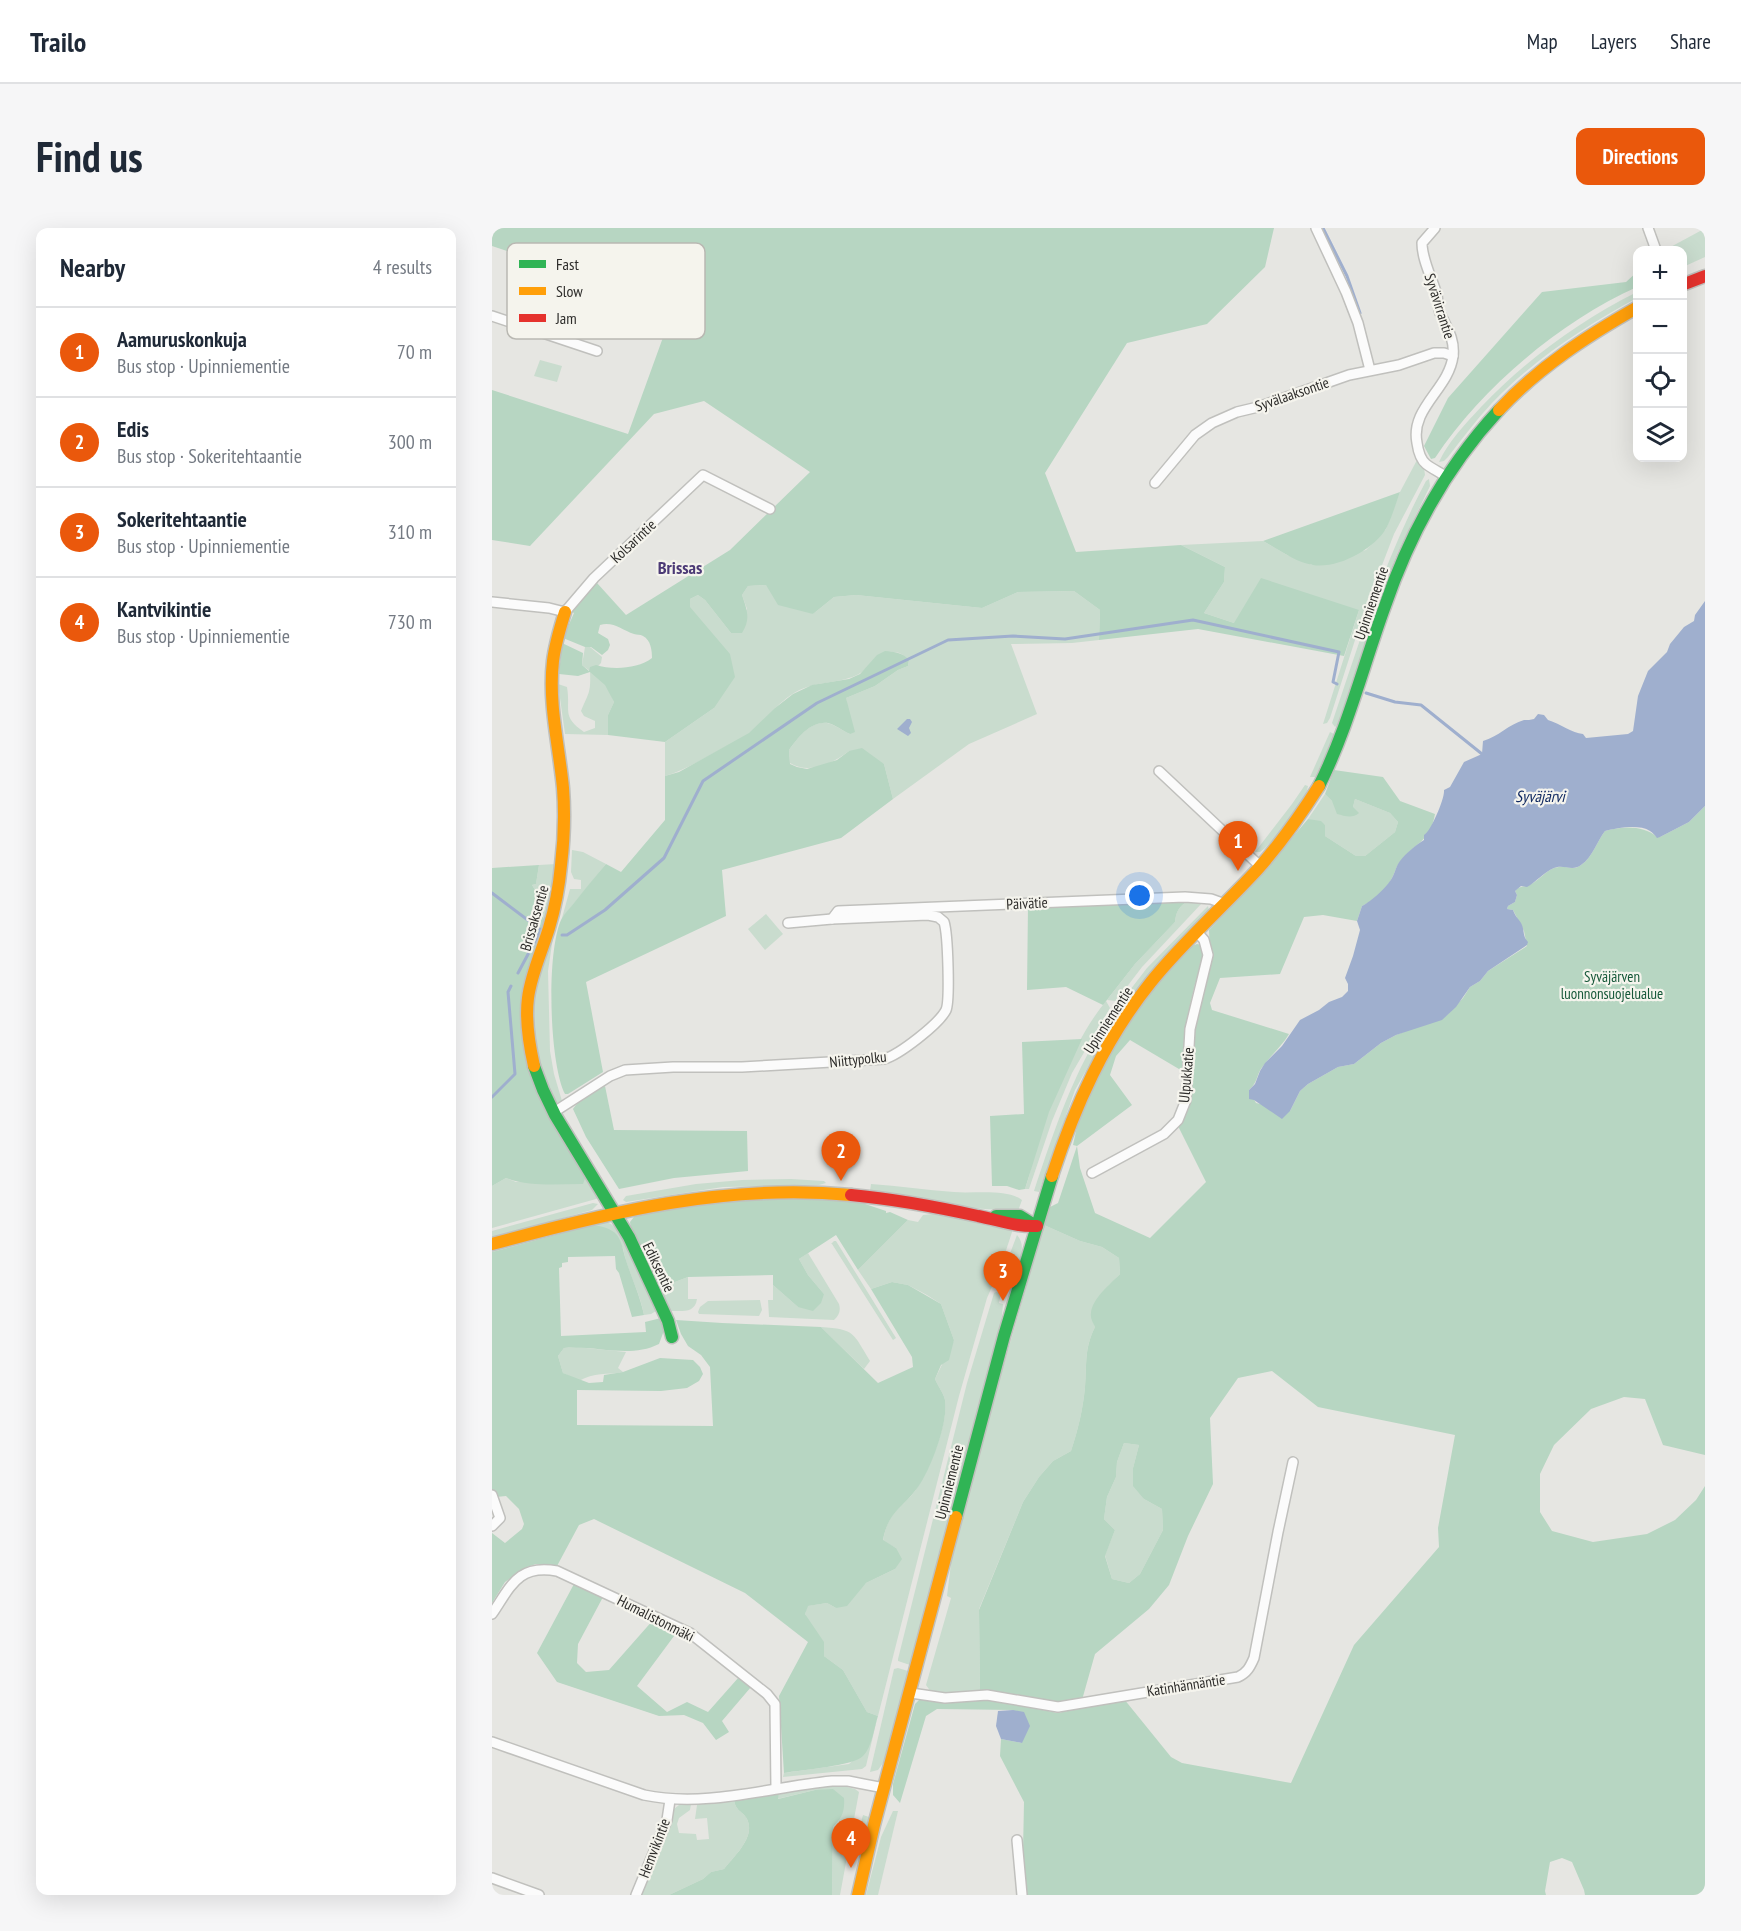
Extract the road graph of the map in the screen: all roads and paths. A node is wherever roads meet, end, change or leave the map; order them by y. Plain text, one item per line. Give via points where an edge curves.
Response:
1 (1316, 228) edge
2 (1435, 228) edge
3 (1648, 228) edge
4 (1655, 246) edge
5 (1705, 276) edge
6 (1687, 283) edge
7 (1633, 310) edge
8 (492, 316) edge
9 (507, 321) edge
10 (561, 339) edge
11 (597, 351) dead end
12 (1453, 356) junction
13 (1370, 370) junction
14 (1445, 476) junction
15 (1155, 483) dead end
16 (771, 509) dead end
17 (492, 602) edge
18 (565, 612) junction
19 (1159, 771) dead end
20 (1260, 866) junction
21 (1225, 904) junction
22 (832, 919) junction
23 (788, 923) dead end
24 (1197, 932) junction
25 (554, 1112) junction
26 (1092, 1173) dead end
27 (615, 1211) junction
28 (1037, 1226) junction
29 (492, 1244) edge
30 (672, 1337) dead end
31 (1293, 1462) dead end
32 (492, 1495) edge
33 (492, 1526) edge
34 (492, 1614) edge
35 (911, 1693) junction
36 (492, 1742) edge
37 (776, 1788) junction
38 (884, 1788) junction
39 (670, 1800) junction
40 (1017, 1840) dead end
41 (492, 1878) edge
42 (539, 1895) edge
43 (636, 1895) edge
44 (858, 1895) edge
45 (1022, 1895) edge

1 - 13 street via 1358,323
2 - 12 street, Syvävirrantie via 1422,243 1422,251 1439,311 1453,341
3 - 4 street
5 - 6 street
7 - 14 street, Upinniementie via 1584,338 1524,384 1480,428
8 - 9 street
10 - 11 street
12 - 13 street, Syvälaaksontie via 1434,353
12 - 14 street, Syvävirrantie via 1449,371 1419,417 1416,438 1425,463
13 - 15 street, Syvälaaksontie via 1212,423 1195,435
14 - 20 street, Upinniementie via 1395,578 1330,763 1301,813
16 - 18 street, Kolsarintie via 703,475 594,578
17 - 18 street
18 - 25 street, Brissaksentie via 551,674 564,805 562,859 556,900 529,988 527,1011 533,1065
19 - 20 street
20 - 21 street, Upinniementie
21 - 22 street, Päivätie via 1200,897 1059,901 838,911
21 - 24 street, Upinniementie
22 - 23 street, Niittypolku
22 - 25 street, Niittypolku via 934,916 944,922 946,1009 917,1039 884,1059 625,1070
24 - 26 street, Ulpukkatie via 1208,955 1190,1029 1182,1114 1164,1134
24 - 28 street, Upinniementie via 1139,997 1099,1060 1061,1147
25 - 27 street, Brissaksentie
27 - 28 street via 716,1194 796,1191 867,1196 982,1216 1020,1216
27 - 29 street
27 - 30 street, Ediksentie via 666,1314
28 - 35 street, Upinniementie via 987,1395
31 - 35 street, Katinhännäntie via 1254,1658 1244,1674 1058,1707 987,1695 945,1698
32 - 33 street via 500,1518
34 - 37 street, Humalistonmäki via 513,1582 542,1568 557,1571 690,1633 776,1704
35 - 38 street, Upinniementie
36 - 39 street via 644,1795
37 - 38 street via 848,1781
37 - 39 street
38 - 44 street, Upinniementie
39 - 43 street, Hemvikintie via 667,1820
40 - 45 street
41 - 42 street

